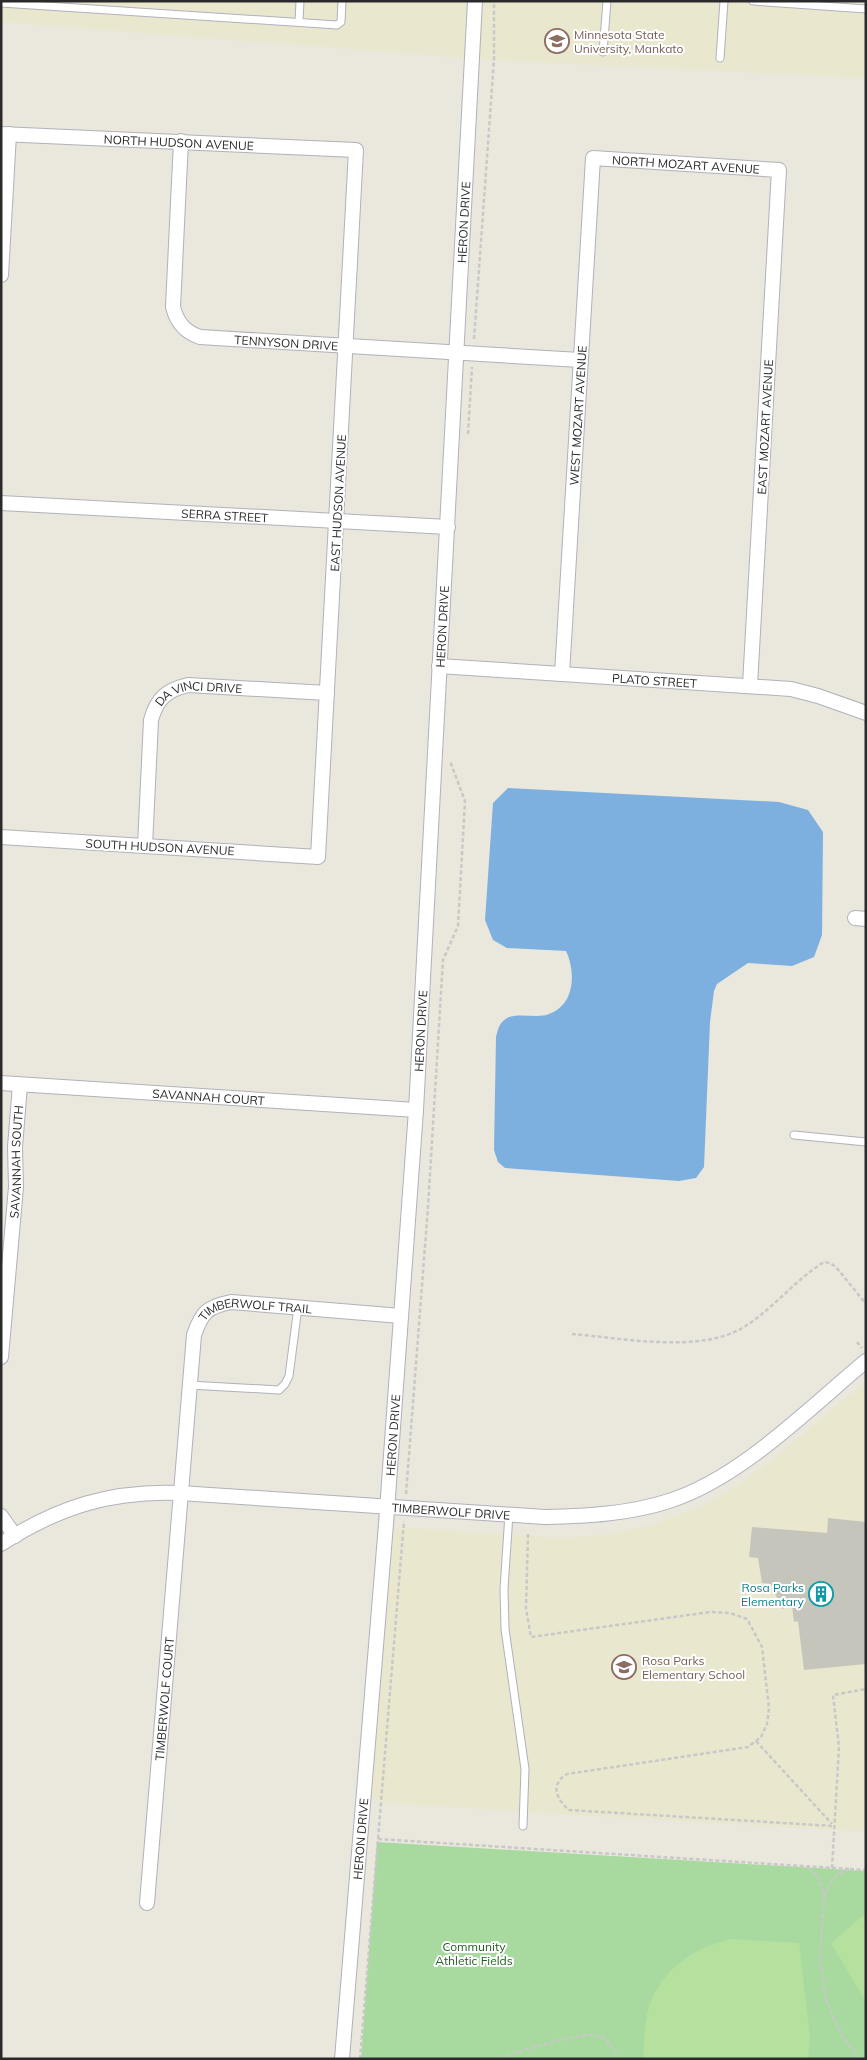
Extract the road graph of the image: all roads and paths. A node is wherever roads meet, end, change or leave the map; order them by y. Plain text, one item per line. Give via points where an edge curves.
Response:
1 (120, 1) edge
2 (300, 1) edge
3 (342, 1) edge
4 (475, 1) edge
5 (494, 1) edge
6 (606, 1) edge
7 (724, 1) edge
8 (753, 1) edge
9 (1, 3) edge
10 (74, 4) edge
11 (866, 9) edge
12 (120, 10) junction
13 (299, 22) junction
14 (604, 52) dead end
15 (720, 58) dead end
16 (5, 134) edge
17 (181, 142) junction
18 (356, 150) joint
19 (592, 158) joint
20 (779, 170) joint
21 (1, 275) edge
22 (346, 347) junction
23 (456, 354) junction
24 (472, 355) junction
25 (580, 360) junction
26 (468, 443) dead end
27 (1, 503) edge
28 (336, 520) junction
29 (448, 527) junction
30 (439, 666) junction
31 (562, 674) junction
32 (750, 685) junction
33 (327, 693) junction
34 (866, 713) edge
35 (450, 760) dead end
36 (1, 837) edge
37 (145, 846) junction
38 (318, 857) joint
39 (1, 1083) edge
40 (20, 1084) junction
41 (416, 1110) junction
42 (794, 1135) dead end
43 (866, 1142) edge
44 (866, 1304) edge
45 (298, 1307) junction
46 (401, 1316) junction
47 (572, 1334) dead end
48 (1, 1357) edge
49 (866, 1361) edge
50 (189, 1385) junction
51 (406, 1487) dead end
52 (180, 1493) junction
53 (387, 1507) junction
54 (508, 1514) junction
55 (1, 1516) edge
56 (404, 1525) dead end
57 (528, 1534) dead end
58 (15, 1536) junction
59 (1, 1544) edge
60 (866, 1689) edge
61 (756, 1741) junction
62 (523, 1826) dead end
63 (833, 1826) junction
64 (378, 1839) junction
65 (804, 1867) junction
66 (832, 1868) junction
67 (850, 1869) junction
68 (866, 1870) edge
69 (824, 1898) junction
70 (146, 1903) dead end
71 (342, 2059) edge
72 (360, 2059) edge
73 (501, 2059) edge
74 (617, 2059) edge
75 (859, 2059) edge

1 - 12 lane
2 - 13 lane
3 - 13 lane via 339,24
4 - 23 street, HERON DRIVE
5 - 24 path via 494,60
6 - 14 lane
7 - 15 lane
8 - 11 lane
9 - 10 lane
10 - 12 lane
12 - 13 lane
16 - 17 street, NORTH HUDSON AVENUE
16 - 21 street
17 - 18 street, NORTH HUDSON AVENUE
17 - 22 street, TENNYSON DRIVE via 173,307 182,326 200,337
18 - 22 street, EAST HUDSON AVENUE
19 - 20 street, NORTH MOZART AVENUE
19 - 25 street, WEST MOZART AVENUE
20 - 32 street, EAST MOZART AVENUE
22 - 23 street, TENNYSON DRIVE
22 - 28 street, EAST HUDSON AVENUE
23 - 24 street, TENNYSON DRIVE
23 - 29 street, HERON DRIVE
24 - 25 street, TENNYSON DRIVE
24 - 26 path
25 - 31 street, WEST MOZART AVENUE
27 - 28 street, SERRA STREET
28 - 29 street, SERRA STREET
28 - 33 street, EAST HUDSON AVENUE
29 - 30 street, HERON DRIVE
30 - 31 street, PLATO STREET
30 - 41 street, HERON DRIVE
31 - 32 street, PLATO STREET
32 - 34 street, PLATO STREET via 791,689
33 - 37 street, DA VINCI DRIVE via 188,685 163,695 154,706 151,720
33 - 38 street, EAST HUDSON AVENUE
35 - 51 path via 465,801 458,926 443,960
36 - 37 street, SOUTH HUDSON AVENUE
37 - 38 street, SOUTH HUDSON AVENUE
39 - 40 street, SAVANNAH COURT
40 - 41 street, SAVANNAH COURT
40 - 48 street, SAVANNAH SOUTH via 15,1147 16,1187
41 - 46 street, HERON DRIVE
42 - 43 lane
44 - 47 path via 836,1267 824,1262 744,1327 724,1336 692,1343
45 - 46 street, TIMBERWOLF TRAIL
45 - 50 street, TIMBERWOLF TRAIL via 231,1302 215,1305 203,1313 194,1335
45 - 50 lane via 289,1376 278,1390
46 - 53 street, HERON DRIVE
49 - 54 street, TIMBERWOLF DRIVE via 747,1460 670,1501 628,1512 588,1516
50 - 52 street, TIMBERWOLF TRAIL
52 - 53 street, TIMBERWOLF DRIVE
52 - 58 street, TIMBERWOLF DRIVE via 129,1493 98,1499 41,1521
52 - 70 street, TIMBERWOLF COURT
53 - 54 street, TIMBERWOLF DRIVE
53 - 71 street, HERON DRIVE
54 - 62 lane via 505,1629 525,1769
55 - 58 street
56 - 64 path
57 - 61 path via 526,1609 531,1637 710,1612 730,1613 747,1619 762,1647 769,1708 767,1724
58 - 59 street, TIMBERWOLF DRIVE
60 - 63 path via 833,1695 838,1747
61 - 63 path
61 - 63 path via 748,1748 567,1774 560,1778 556,1794 569,1810
63 - 66 path
64 - 65 path
64 - 72 path
65 - 66 path
65 - 69 path via 818,1876
66 - 67 path
67 - 68 path
67 - 69 path via 835,1877
69 - 75 path via 820,1945 823,1987 835,2025
73 - 74 path via 531,2048 596,2035 612,2046

